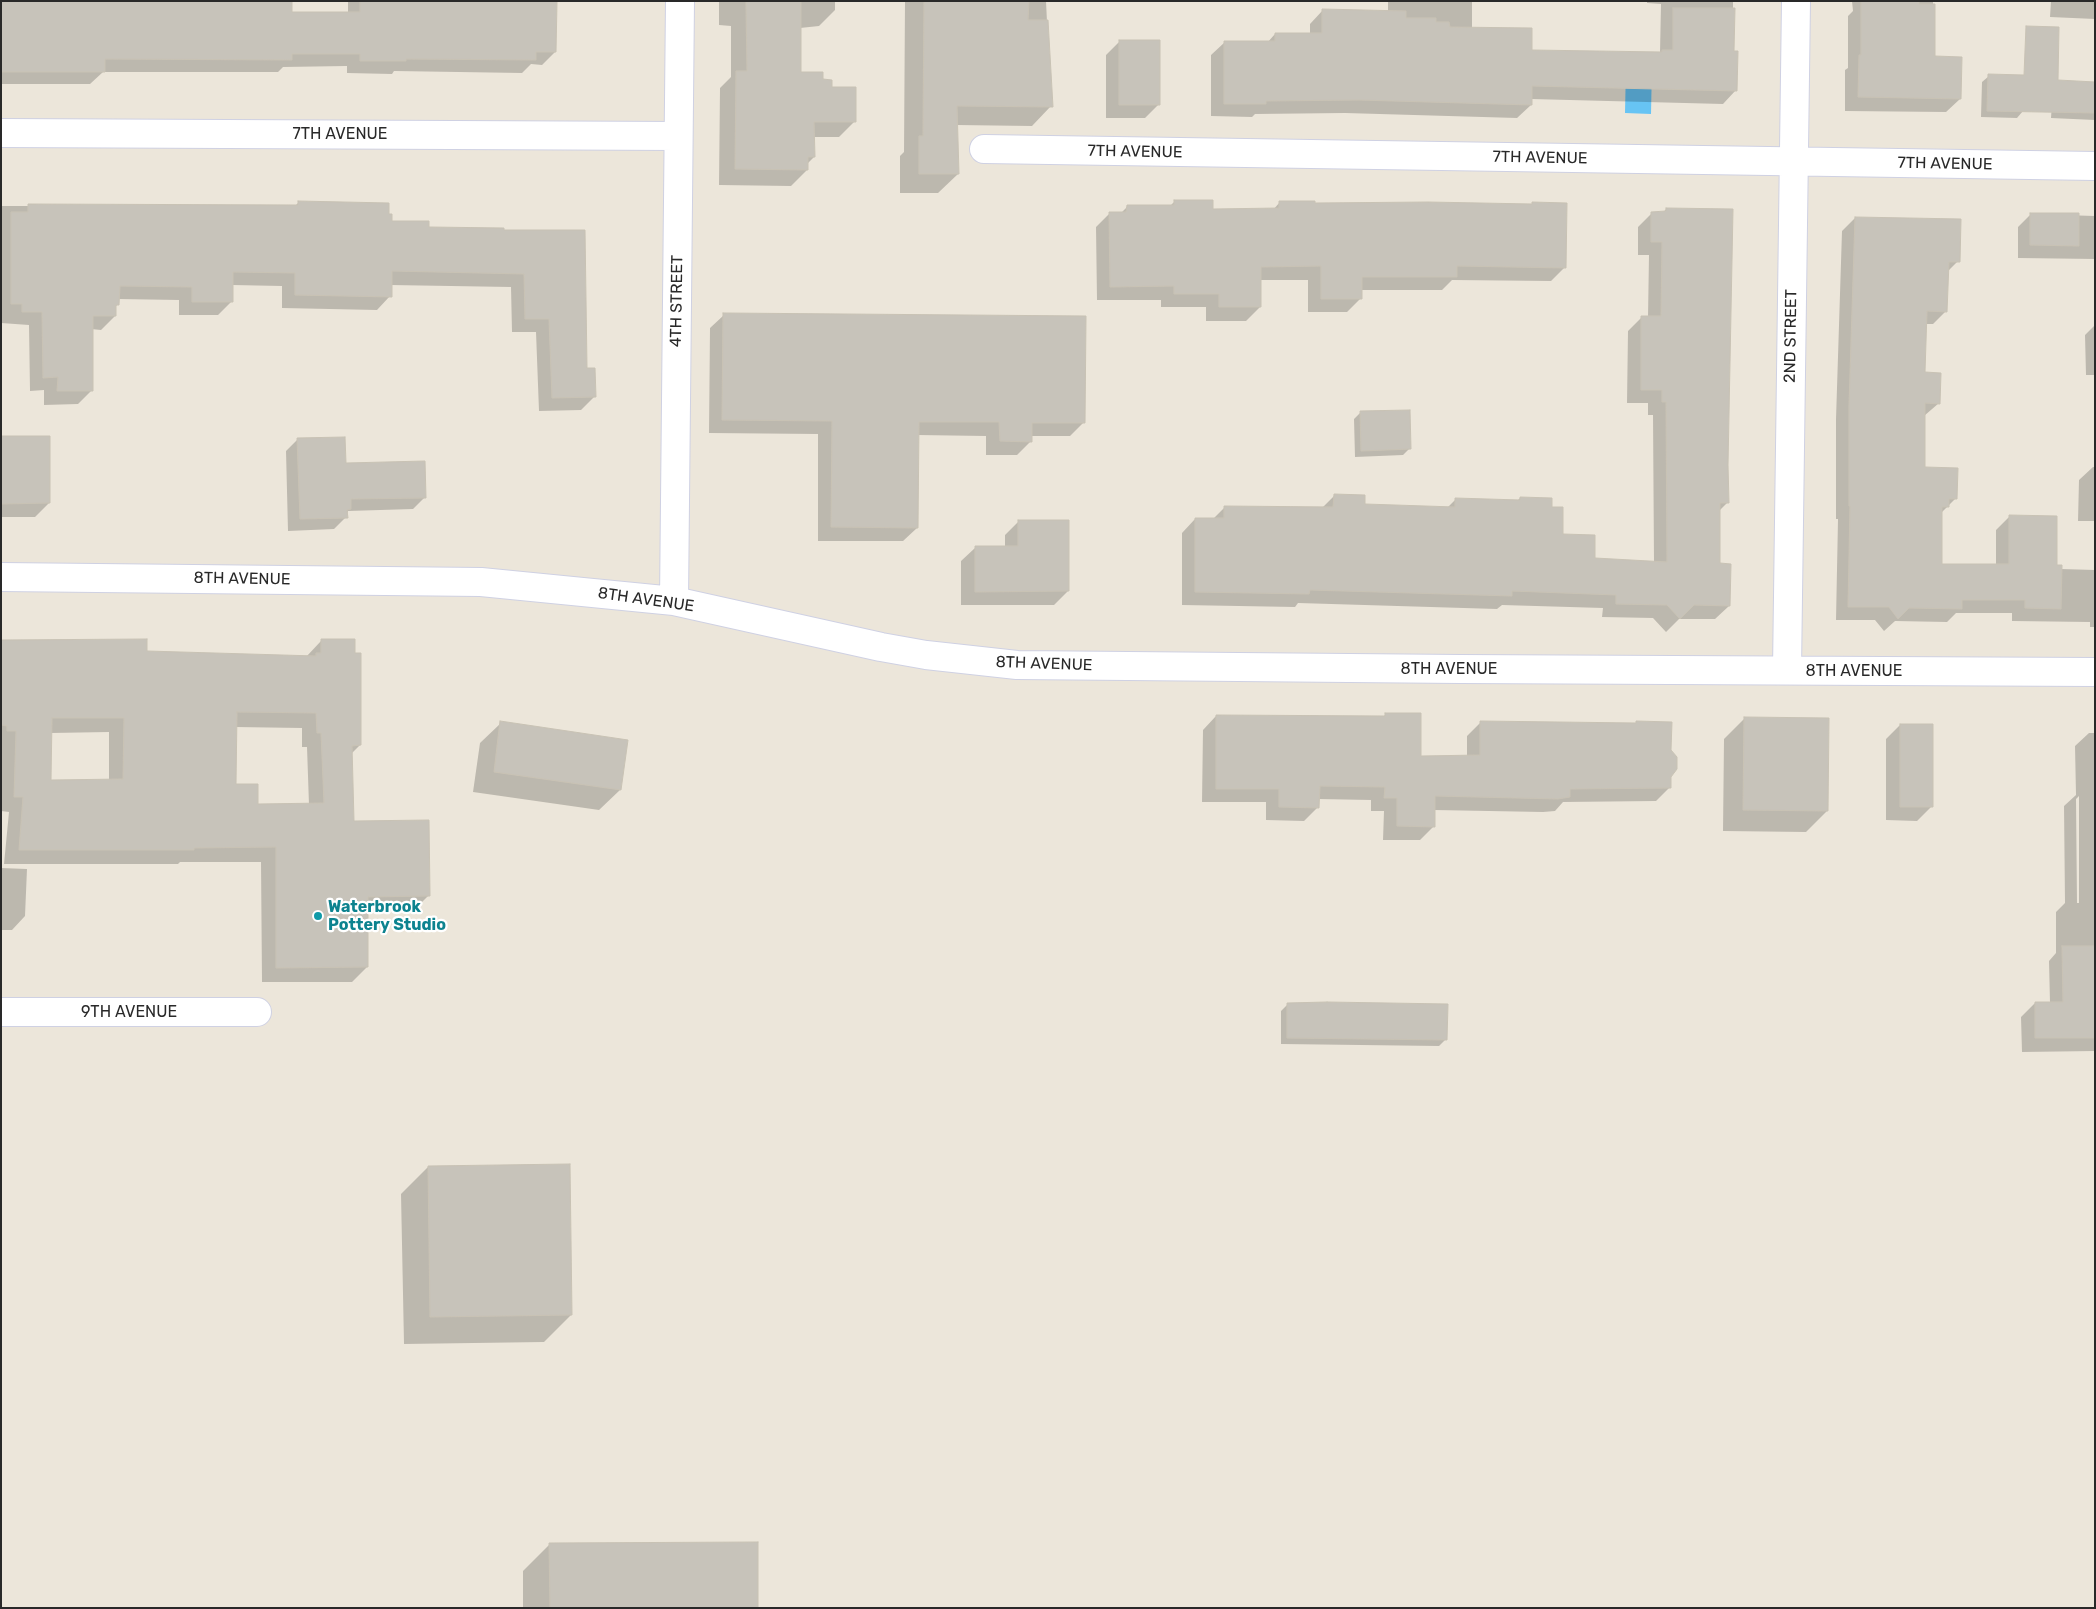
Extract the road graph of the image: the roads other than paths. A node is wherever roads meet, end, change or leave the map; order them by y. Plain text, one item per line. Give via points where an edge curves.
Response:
1 (680, 1) edge
2 (1796, 1) edge
3 (1, 133) edge
4 (678, 136) junction
5 (984, 149) dead end
6 (1793, 162) junction
7 (2095, 166) edge
8 (1, 577) edge
9 (674, 601) junction
10 (1787, 670) junction
11 (2095, 672) edge
12 (1, 1012) edge
13 (257, 1012) dead end

1 - 4 street, 4TH STREET
2 - 6 street, 2ND STREET
3 - 4 street, 7TH AVENUE
4 - 9 street, 4TH STREET
5 - 6 street, 7TH AVENUE
6 - 7 street, 7TH AVENUE
6 - 10 street, 2ND STREET
8 - 9 street, 8TH AVENUE via 473,581
9 - 10 street, 8TH AVENUE via 881,647 1017,664
10 - 11 street, 8TH AVENUE
12 - 13 street, 9TH AVENUE

